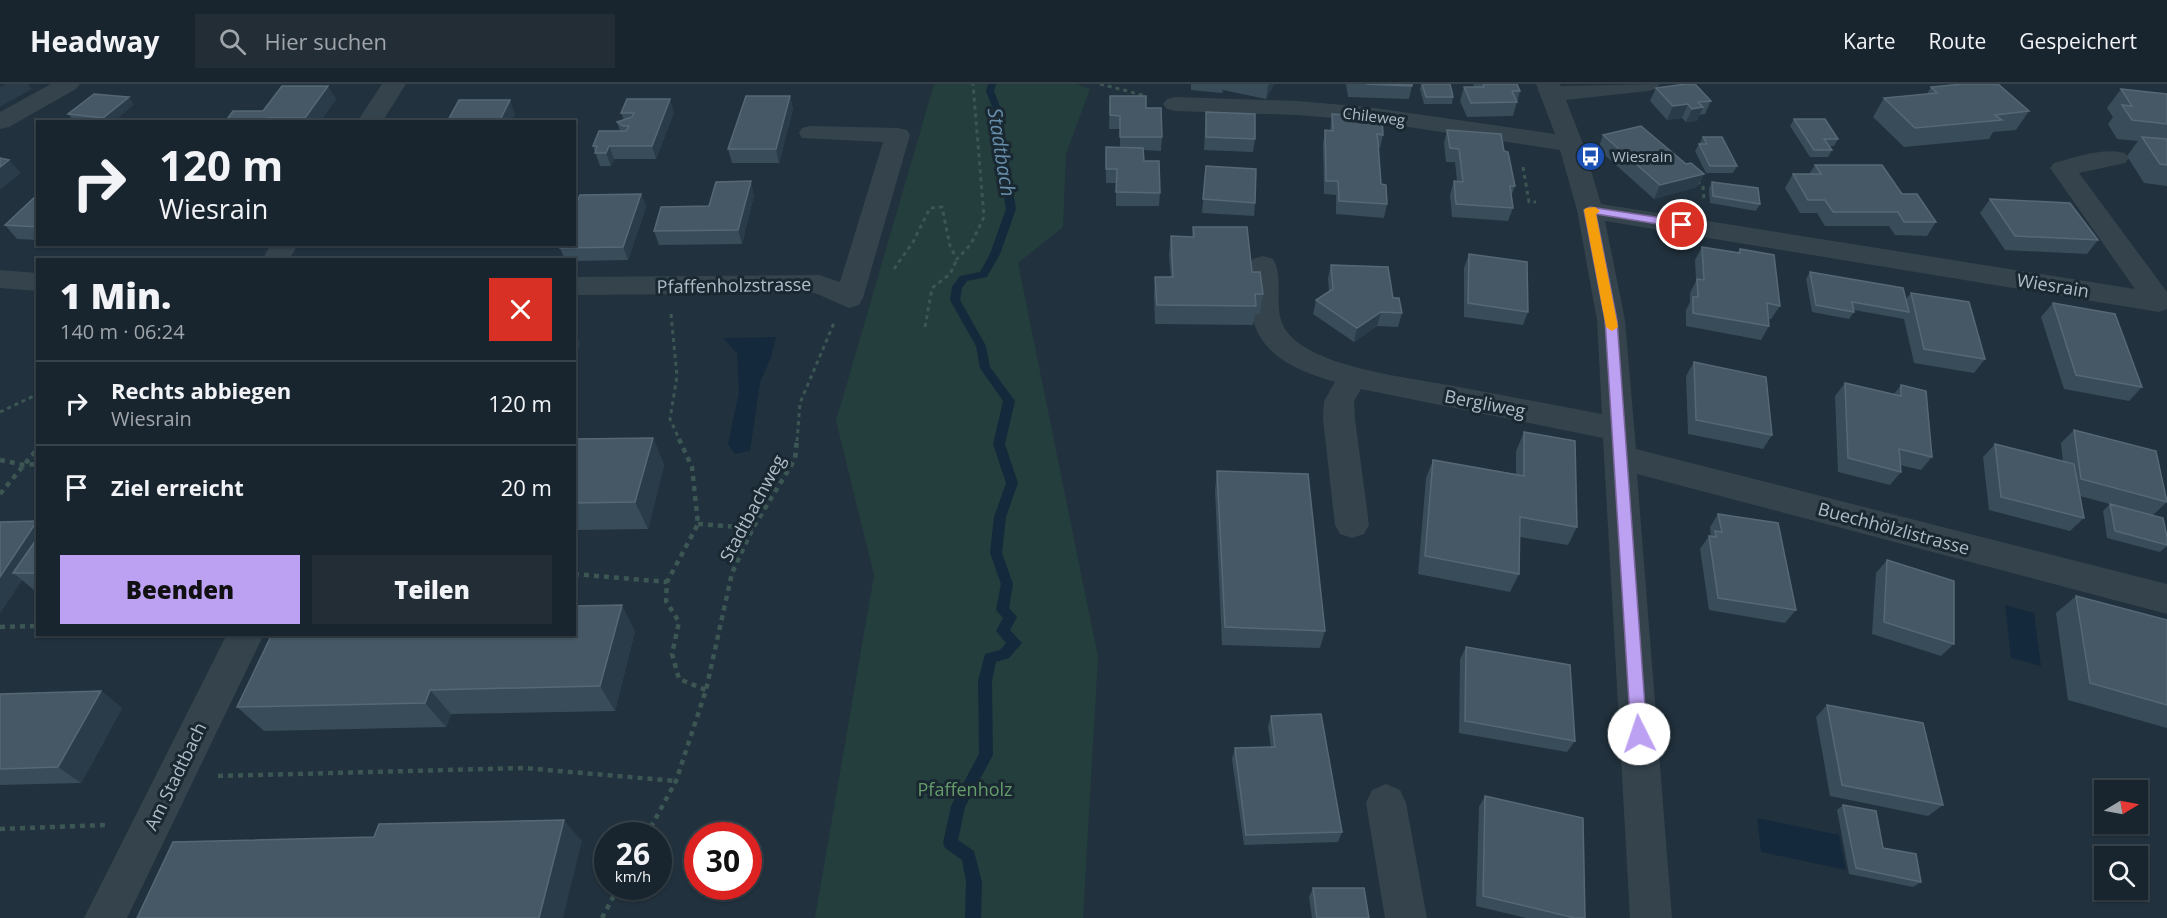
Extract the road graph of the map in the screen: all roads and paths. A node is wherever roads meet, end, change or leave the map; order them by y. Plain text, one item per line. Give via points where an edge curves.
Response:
1 (69, 84) edge
2 (394, 84) edge
3 (973, 84) edge
4 (1100, 84) edge
5 (1648, 84) edge
6 (1550, 89) edge
7 (1175, 104) joint
8 (370, 120) edge
9 (0, 122) edge
10 (811, 133) dead end
11 (1520, 136) junction
12 (1571, 144) junction
13 (2116, 158) dead end
14 (1694, 178) edge
15 (1536, 202) dead end
16 (1590, 210) junction
17 (1706, 228) junction
18 (957, 259) junction
19 (1263, 264) dead end
20 (887, 273) dead end
21 (0, 279) edge
22 (36, 282) edge
23 (576, 286) edge
24 (668, 286) junction
25 (849, 298) junction
26 (925, 327) dead end
27 (1353, 377) junction
28 (36, 395) edge
29 (0, 412) edge
30 (1619, 443) junction
31 (36, 450) edge
32 (0, 460) edge
33 (36, 464) edge
34 (24, 465) junction
35 (0, 494) edge
36 (698, 524) junction
37 (1352, 525) dead end
38 (753, 528) junction
39 (576, 574) edge
40 (667, 582) junction
41 (2167, 599) edge
42 (36, 626) edge
43 (0, 627) edge
44 (245, 636) edge
45 (706, 690) junction
46 (267, 775) dead end
47 (676, 781) junction
48 (1386, 803) dead end
49 (654, 822) edge
50 (89, 826) dead end
51 (0, 829) edge
52 (612, 900) edge
53 (105, 918) edge
54 (602, 918) edge
55 (1406, 918) edge
56 (1651, 918) edge

1 - 9 street
2 - 8 street
3 - 18 path via 984,217 964,254
4 - 7 path
5 - 6 street
6 - 12 street
7 - 11 street, Chileweg via 1368,114
10 - 25 street via 897,135
11 - 12 street, Chileweg
11 - 15 path via 1529,202
12 - 16 street
13 - 17 street, Wiesrain via 2063,168 2159,302
14 - 17 path via 1702,186
16 - 17 street, Wiesrain
16 - 30 street via 1611,320
18 - 20 path via 948,242 945,212 936,206 930,208 897,267
18 - 26 path via 950,274 933,288
19 - 27 street, Bergliweg via 1266,319 1279,344 1313,364
21 - 22 street
23 - 24 street, Pfaffenholzstrasse
24 - 25 street, Pfaffenholzstrasse via 819,284
24 - 36 path via 677,376 670,419 692,467
25 - 38 path, Stadtbachweg via 829,330 800,403 795,459
27 - 30 street, Bergliweg
27 - 37 street via 1339,410
28 - 29 path
30 - 41 street, Buechhölzlistrasse
30 - 56 street
31 - 34 path
32 - 34 path
33 - 34 path
34 - 35 path
36 - 38 path
36 - 40 path
38 - 45 path, Stadtbachweg via 732,573
39 - 40 path
40 - 45 path via 666,601 679,622 672,654 679,679
42 - 43 path
44 - 53 street, Am Stadtbach
45 - 47 path, Stadtbachweg
46 - 47 path via 524,768
47 - 49 path, Stadtbachweg
48 - 55 street
50 - 51 path
52 - 54 path

